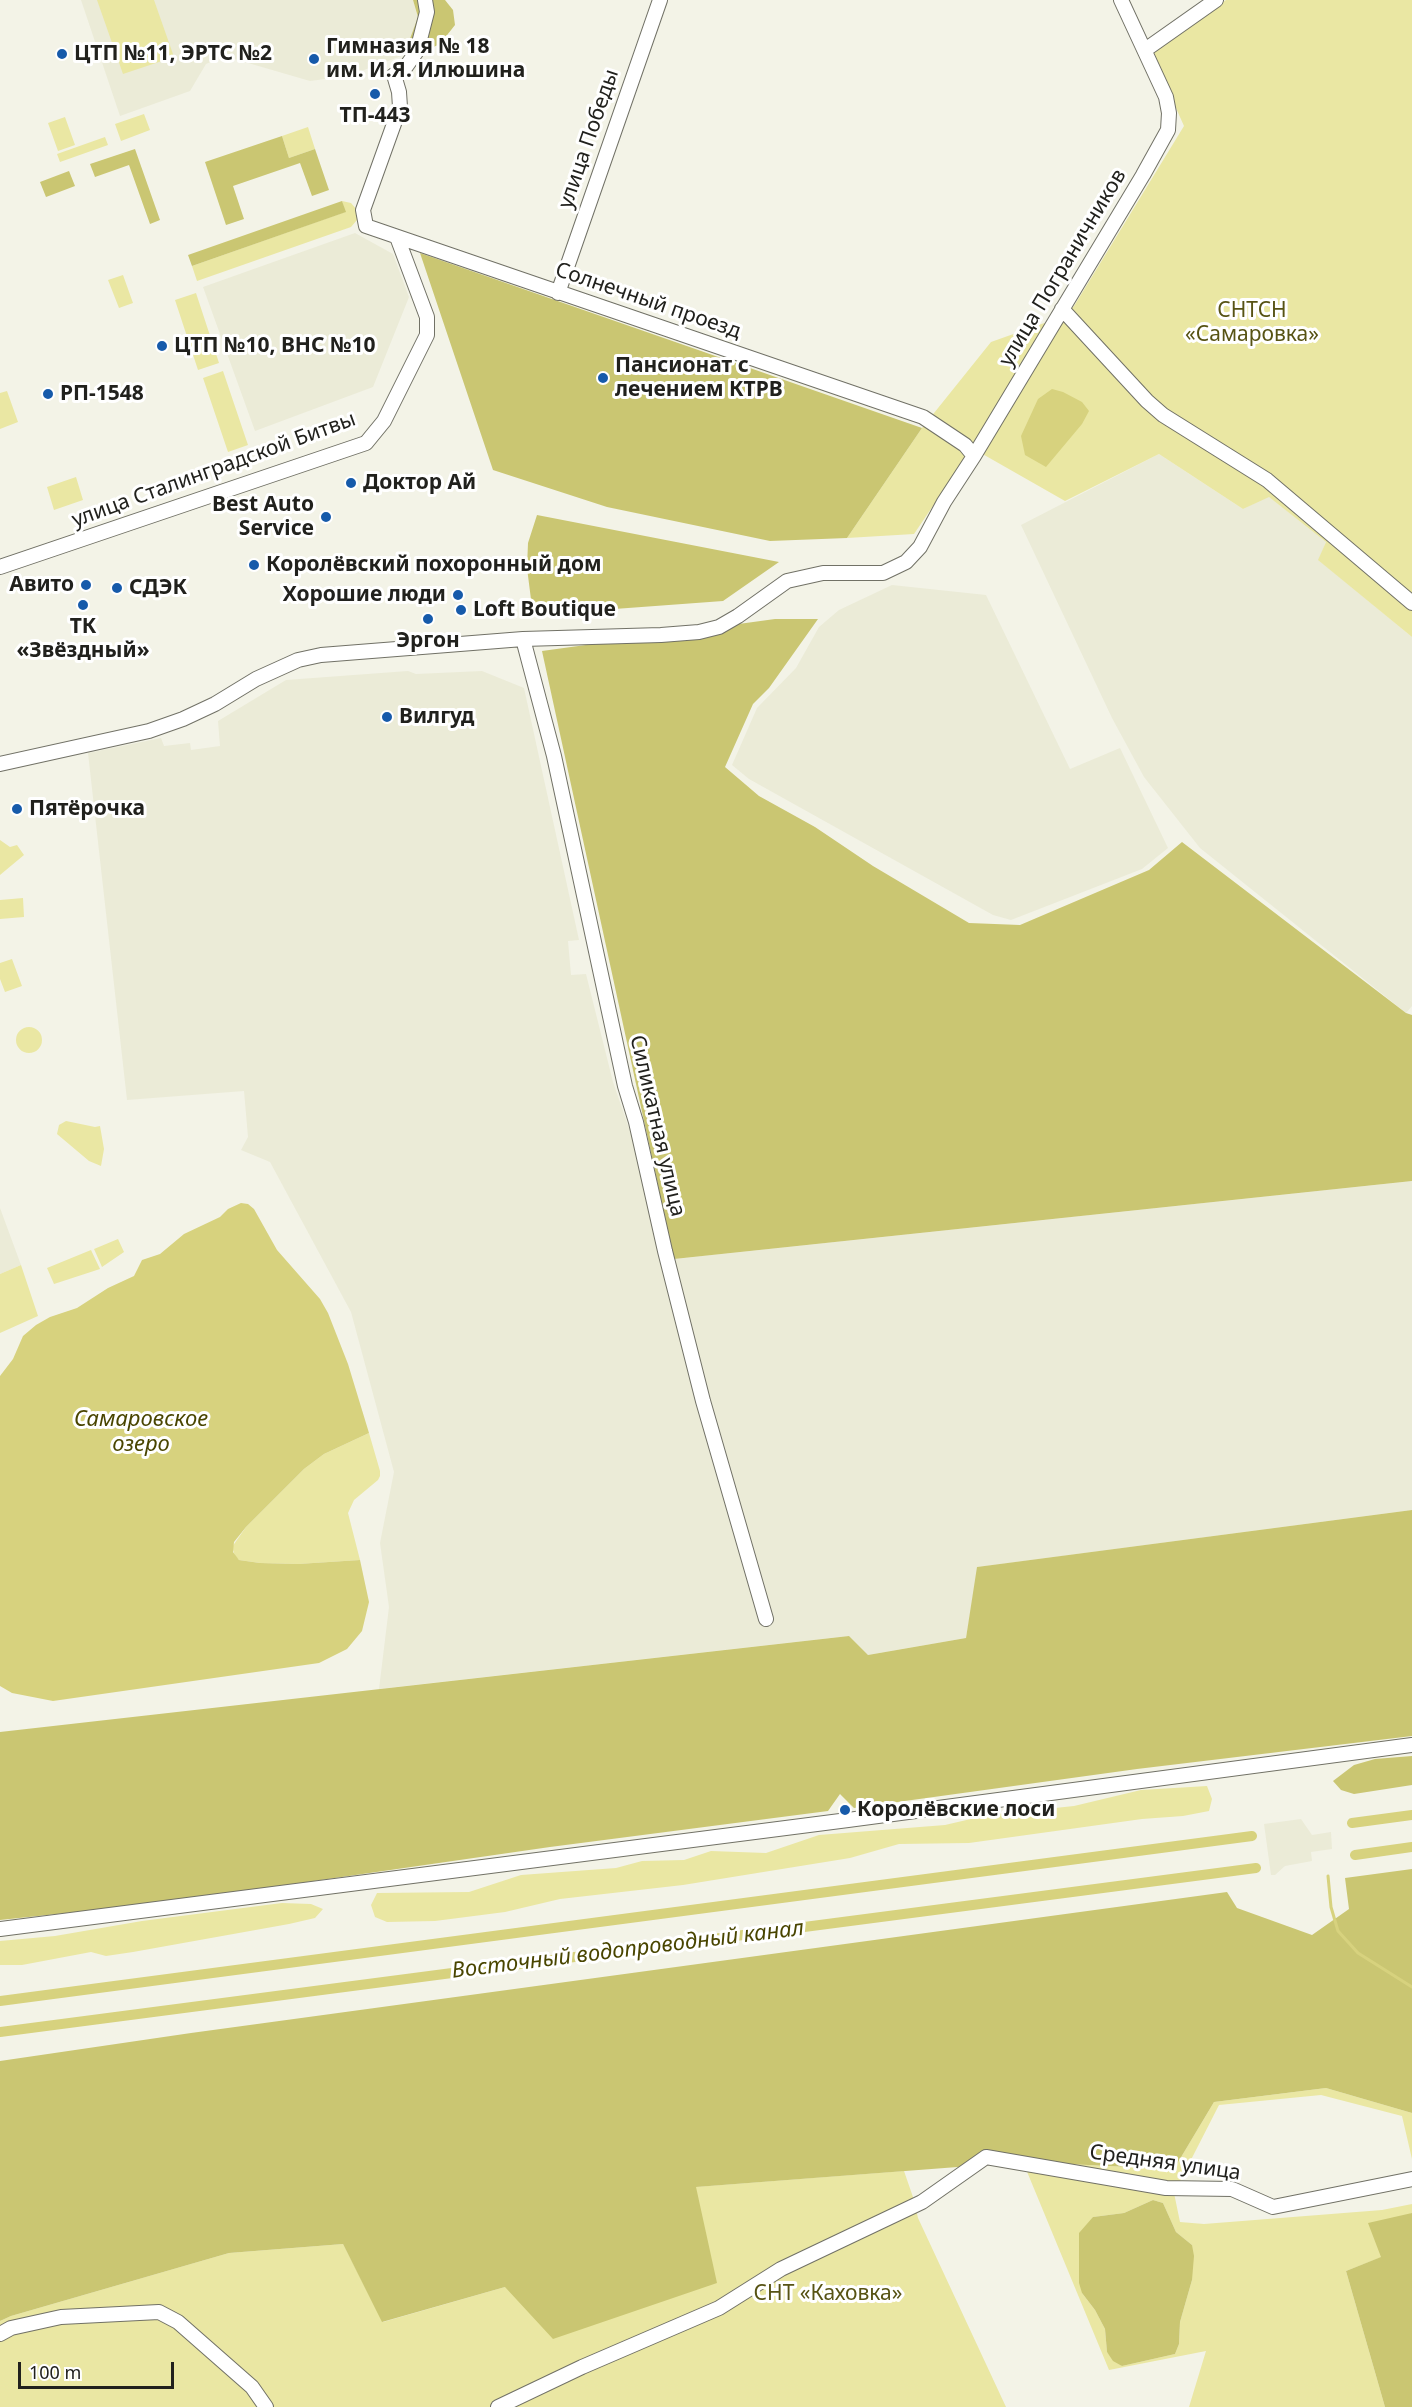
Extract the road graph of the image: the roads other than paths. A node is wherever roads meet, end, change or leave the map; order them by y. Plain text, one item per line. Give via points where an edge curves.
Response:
1 (424, 0) edge
2 (660, 0) edge
3 (1121, 0) edge
4 (1216, 0) edge
5 (1145, 50) junction
6 (397, 237) junction
7 (558, 293) junction
8 (1062, 309) junction
9 (974, 456) junction
10 (0, 567) edge
11 (1412, 603) edge
12 (523, 639) junction
13 (0, 764) edge
14 (766, 1619) dead end
15 (1412, 1744) edge
16 (0, 1929) edge
17 (1412, 2179) edge
18 (0, 2334) edge
19 (266, 2407) edge
20 (498, 2407) edge

1 - 6 street, Солнечный проезд via 427,12 417,51 405,68 394,75 400,107 363,210 366,226
2 - 7 street, улица Победы
3 - 5 street, улица Пограничников
4 - 5 street
5 - 8 street, улица Пограничников via 1166,97 1168,130
6 - 7 street, Солнечный проезд
6 - 10 street, улица Сталинградской Битвы via 427,317 427,335 384,421 366,442
7 - 9 street, Солнечный проезд via 923,417
8 - 9 street, улица Пограничников
8 - 11 street via 1163,415 1266,480
9 - 12 street, улица Пограничников via 920,547 906,562 883,573 823,573 787,581 728,622 699,632
12 - 13 street via 298,660 183,719
12 - 14 street, Силикатная улица via 554,756 624,1086 704,1407
15 - 16 street
17 - 20 street, Средняя улица via 1273,2207 1232,2189 1166,2188 986,2157 922,2202 781,2269 719,2308
18 - 19 street via 11,2328 61,2318 159,2312 178,2322 252,2387

